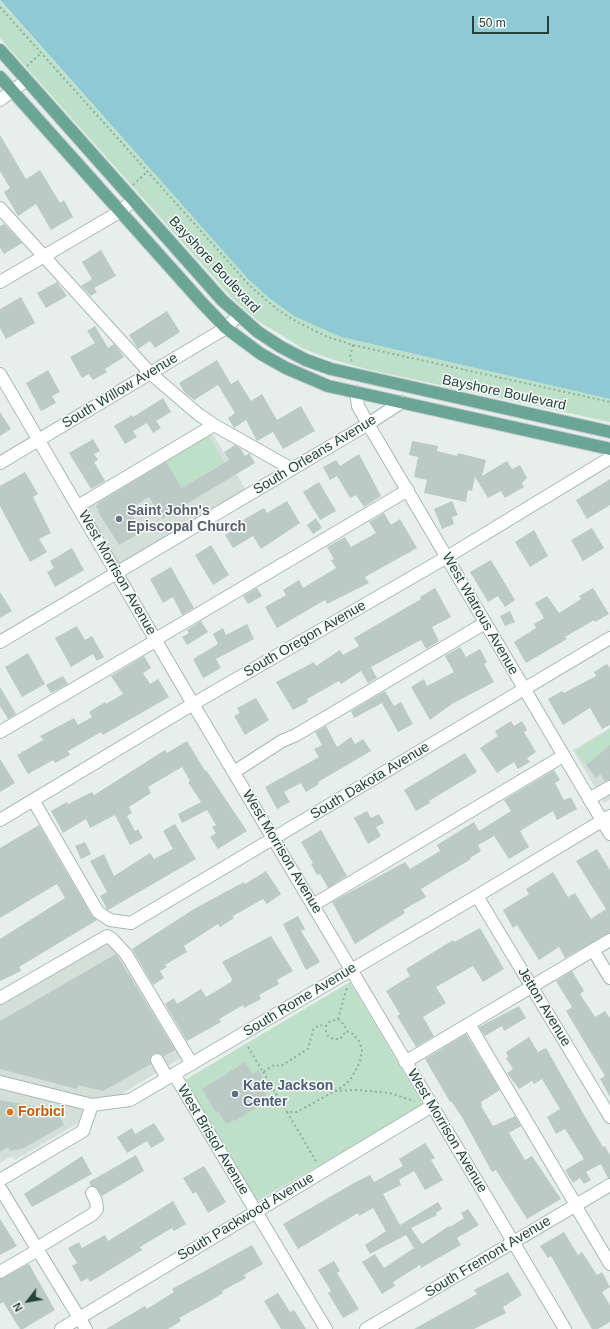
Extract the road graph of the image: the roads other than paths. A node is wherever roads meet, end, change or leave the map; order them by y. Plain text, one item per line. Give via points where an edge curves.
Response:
1 (0, 50) edge
2 (0, 77) edge
3 (27, 80) junction
4 (13, 91) junction
5 (0, 100) edge
6 (133, 200) junction
7 (0, 208) edge
8 (121, 211) junction
9 (43, 257) junction
10 (0, 282) edge
11 (238, 316) junction
12 (226, 328) junction
13 (150, 373) junction
14 (0, 374) edge
15 (356, 392) junction
16 (402, 402) junction
17 (368, 424) junction
18 (214, 425) junction
19 (610, 432) edge
20 (38, 440) junction
21 (610, 449) edge
22 (610, 458) edge
23 (0, 463) edge
24 (292, 469) junction
25 (408, 490) junction
26 (78, 506) junction
27 (447, 556) junction
28 (117, 572) junction
29 (485, 623) junction
30 (610, 638) edge
31 (156, 640) junction
32 (0, 642) edge
33 (523, 689) junction
34 (193, 704) junction
35 (0, 732) edge
36 (563, 756) junction
37 (234, 772) junction
38 (610, 786) edge
39 (589, 799) junction
40 (33, 800) junction
41 (606, 819) edge
42 (0, 820) edge
43 (610, 834) edge
44 (274, 838) junction
45 (477, 896) junction
46 (313, 905) junction
47 (610, 940) edge
48 (594, 950) junction
49 (351, 970) junction
50 (610, 978) edge
51 (532, 986) junction
52 (0, 998) edge
53 (469, 1024) junction
54 (157, 1060) dead end
55 (405, 1062) junction
56 (192, 1064) junction
57 (171, 1076) junction
58 (0, 1082) edge
59 (92, 1105) junction
60 (432, 1106) junction
61 (610, 1117) edge
62 (0, 1180) edge
63 (610, 1185) edge
64 (0, 1188) edge
65 (92, 1193) dead end
66 (575, 1205) junction
67 (256, 1211) junction
68 (513, 1241) junction
69 (37, 1249) junction
70 (610, 1264) edge
71 (0, 1272) edge
72 (83, 1324) edge
73 (60, 1329) edge
74 (326, 1329) edge
75 (366, 1329) edge
76 (565, 1329) edge

1 - 3 main road, Bayshore Boulevard
2 - 4 main road
3 - 4 street
3 - 6 main road, Bayshore Boulevard
4 - 5 street
4 - 8 main road
6 - 8 street
6 - 11 main road, Bayshore Boulevard
7 - 9 street
8 - 9 street
8 - 12 main road
9 - 10 street
9 - 13 street
11 - 12 street, South Willow Avenue
11 - 19 main road, Bayshore Boulevard via 281,347 331,369
12 - 13 street, South Willow Avenue
12 - 15 main road via 261,354 286,368 328,386
13 - 18 street
13 - 20 street, South Willow Avenue
14 - 20 street, West Morrison Avenue
15 - 16 main road
15 - 17 street, West Watrous Avenue via 358,406
16 - 17 street, South Orleans Avenue
16 - 21 main road
17 - 24 street, South Orleans Avenue
17 - 25 street, West Watrous Avenue
18 - 24 street
18 - 26 street
20 - 23 street, South Willow Avenue
20 - 26 street, West Morrison Avenue
22 - 27 street, South Oregon Avenue
24 - 28 street, South Orleans Avenue
25 - 27 street, West Watrous Avenue
25 - 31 street
26 - 28 street, West Morrison Avenue
27 - 29 street, West Watrous Avenue
27 - 34 street, South Oregon Avenue
28 - 31 street, West Morrison Avenue
28 - 32 street, South Orleans Avenue
29 - 33 street, West Watrous Avenue
29 - 37 street via 282,741
30 - 33 street, South Dakota Avenue
31 - 34 street, West Morrison Avenue
31 - 35 street
33 - 36 street, West Watrous Avenue
33 - 44 street, South Dakota Avenue
34 - 37 street, West Morrison Avenue
34 - 40 street, South Oregon Avenue
36 - 39 street, West Watrous Avenue
36 - 46 street
37 - 44 street, West Morrison Avenue
38 - 39 street
39 - 41 street, West Watrous Avenue
40 - 42 street, South Oregon Avenue
40 - 44 street, South Dakota Avenue via 98,912 110,920 131,923
41 - 43 street, West Watrous Avenue
41 - 45 street, South Rome Avenue
44 - 46 street, West Morrison Avenue
45 - 49 street, South Rome Avenue
45 - 51 street, Jetton Avenue
46 - 49 street, West Morrison Avenue
47 - 48 street
48 - 50 street
48 - 51 street
49 - 55 street, West Morrison Avenue
49 - 56 street, South Rome Avenue
51 - 53 street
51 - 61 street, Jetton Avenue
52 - 56 street via 107,936 126,954
53 - 55 street
53 - 66 street
54 - 57 street, West Bristol Avenue
55 - 60 street, West Morrison Avenue
56 - 57 street, South Rome Avenue
57 - 59 street, South Rome Avenue via 130,1100
57 - 67 street, West Bristol Avenue
58 - 59 street
59 - 62 street via 83,1131
60 - 67 street, South Packwood Avenue
60 - 68 street, West Morrison Avenue
63 - 66 street, South Fremont Avenue
64 - 69 street
65 - 69 street via 98,1209
66 - 68 street, South Fremont Avenue
66 - 70 street
67 - 72 street, South Packwood Avenue
67 - 74 street, West Bristol Avenue
68 - 75 street, South Fremont Avenue
68 - 76 street, West Morrison Avenue
69 - 71 street
69 - 72 street
72 - 73 street, South Packwood Avenue

